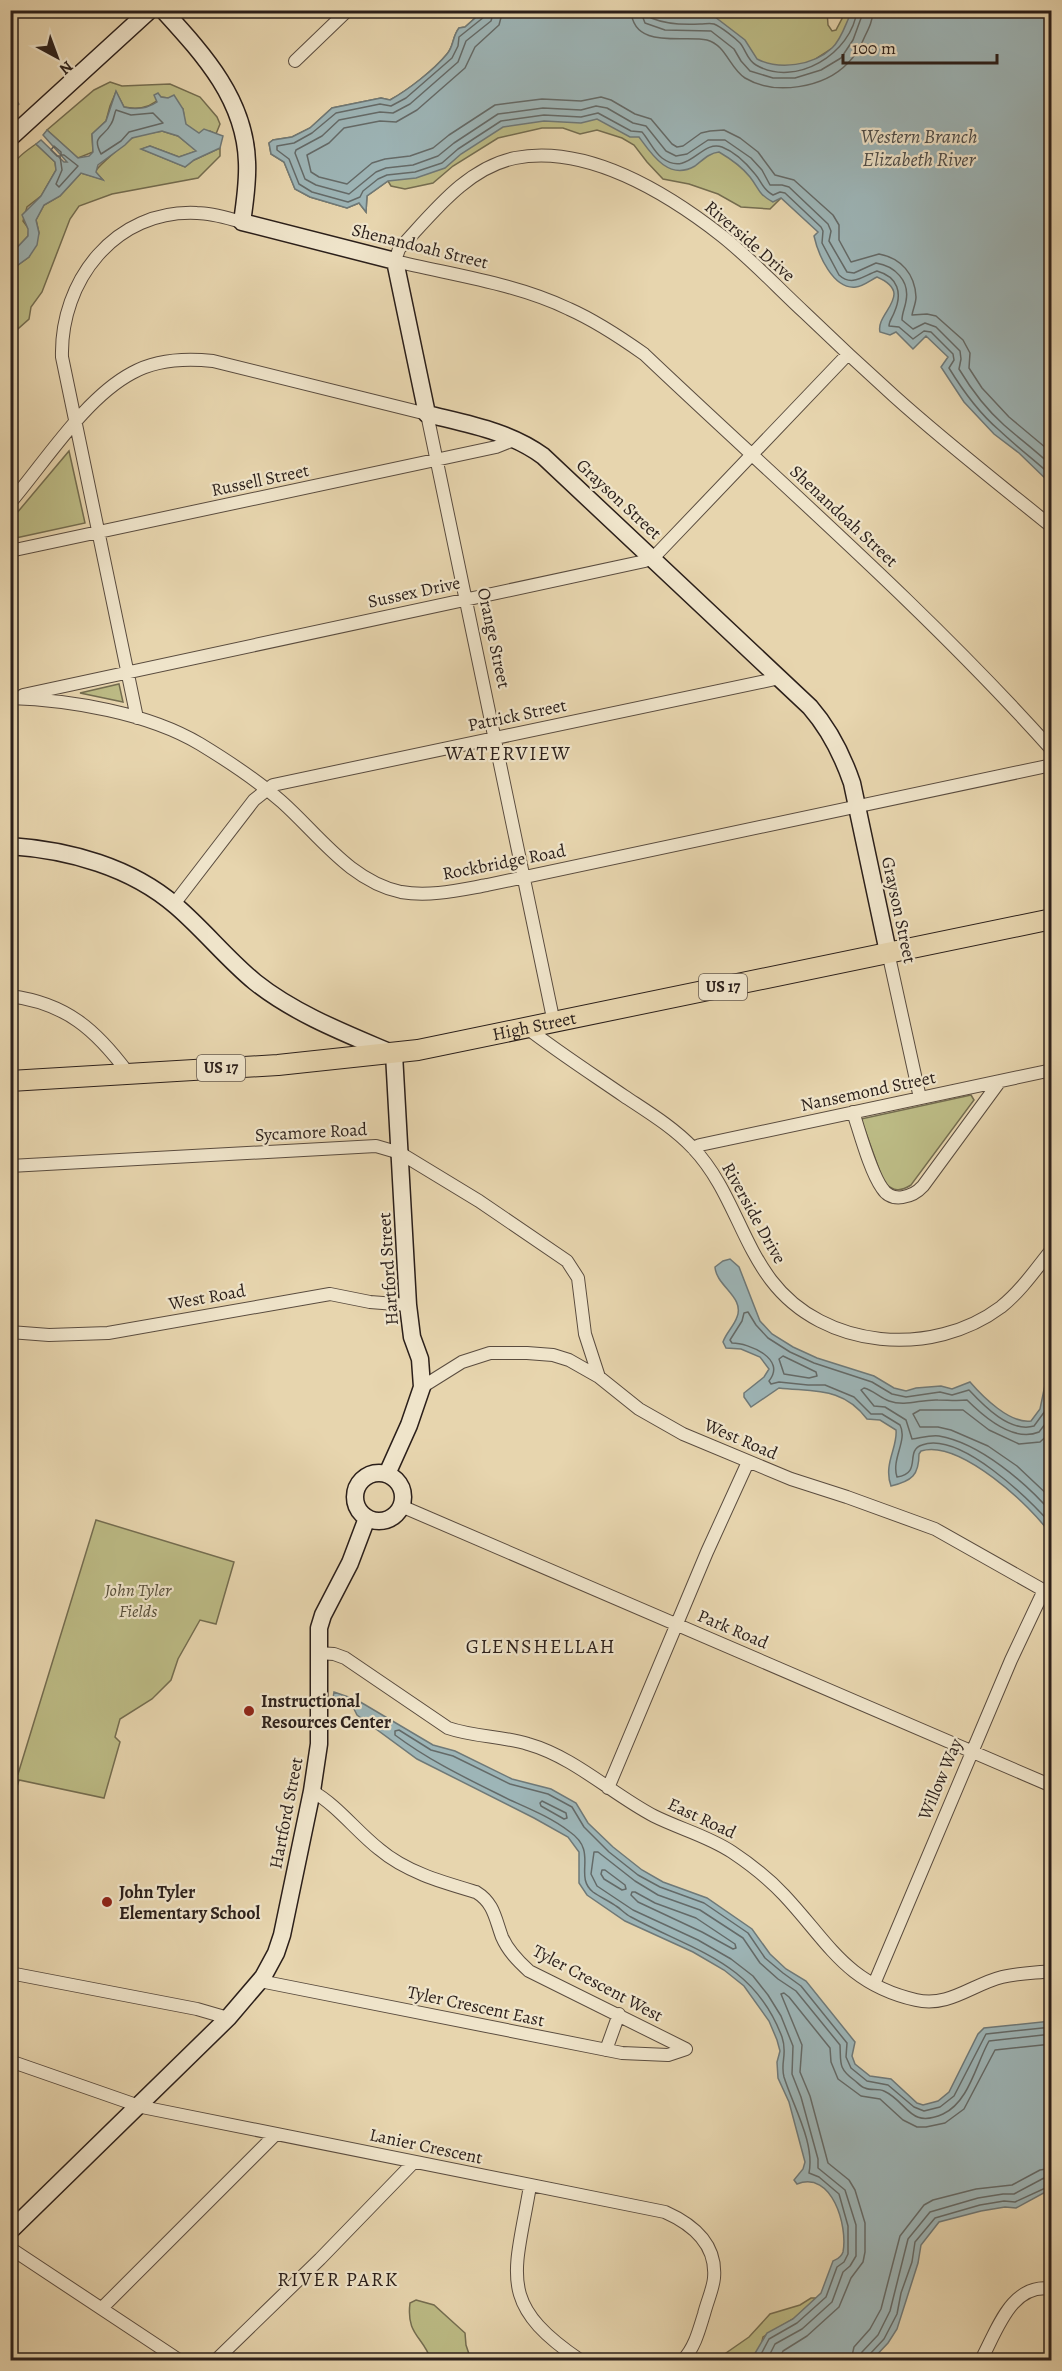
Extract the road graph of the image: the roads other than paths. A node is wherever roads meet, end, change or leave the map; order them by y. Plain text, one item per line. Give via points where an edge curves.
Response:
1 (150, 10) edge
2 (163, 10) edge
3 (348, 10) edge
4 (295, 60) dead end
5 (10, 138) edge
6 (242, 222) junction
7 (395, 261) junction
8 (848, 354) junction
9 (427, 414) junction
10 (76, 424) junction
11 (516, 438) junction
12 (752, 456) junction
13 (436, 460) junction
14 (10, 503) edge
15 (1052, 526) edge
16 (98, 532) junction
17 (10, 551) edge
18 (653, 557) junction
19 (466, 599) junction
20 (127, 671) junction
21 (780, 678) junction
22 (12, 698) edge
23 (137, 718) junction
24 (495, 739) junction
25 (1052, 750) edge
26 (1052, 765) edge
27 (265, 789) junction
28 (858, 806) junction
29 (10, 846) edge
30 (524, 877) junction
31 (174, 904) junction
32 (1052, 919) edge
33 (888, 952) junction
34 (10, 996) edge
35 (554, 1023) junction
36 (527, 1028) junction
37 (394, 1054) junction
38 (1052, 1070) edge
39 (128, 1073) junction
40 (10, 1081) edge
41 (1000, 1081) junction
42 (920, 1098) junction
43 (853, 1112) junction
44 (693, 1148) junction
45 (400, 1153) junction
46 (10, 1166) edge
47 (1052, 1249) edge
48 (408, 1305) junction
49 (10, 1332) edge
50 (599, 1377) junction
51 (422, 1386) junction
52 (748, 1461) junction
53 (387, 1474) junction
54 (401, 1506) junction
55 (367, 1518) junction
56 (1048, 1592) edge
57 (676, 1624) junction
58 (318, 1653) junction
59 (972, 1751) junction
60 (1052, 1786) edge
61 (608, 1788) junction
62 (312, 1791) junction
63 (1052, 1971) edge
64 (10, 1973) edge
65 (260, 1982) junction
66 (874, 1984) junction
67 (619, 2014) junction
68 (228, 2018) junction
69 (686, 2049) joint
70 (606, 2050) junction
71 (11, 2062) edge
72 (138, 2106) junction
73 (276, 2134) junction
74 (414, 2162) junction
75 (530, 2186) junction
76 (10, 2232) edge
77 (10, 2248) edge
78 (1052, 2289) edge
79 (102, 2308) junction
80 (179, 2361) edge
81 (216, 2361) edge
82 (580, 2361) edge
83 (683, 2361) edge
84 (981, 2361) edge

1 - 5 street
2 - 6 street via 208,60 237,113 247,161
3 - 4 street
6 - 7 street, Shenandoah Street
6 - 10 street, Shenandoah Street via 196,213 164,216 112,240 88,265 70,300 63,334 62,357
7 - 8 street, Riverside Drive via 399,249 443,203 482,171 532,156 582,160 639,183 691,213 723,237
7 - 9 street, Orange Street
7 - 12 street, Shenandoah Street via 540,297 600,324 644,354
8 - 12 street
8 - 15 street, Riverside Drive via 931,430
9 - 10 street, Grayson Street via 213,361 177,360 132,372 98,399
9 - 11 street, Grayson Street
9 - 13 street, Orange Street
10 - 14 street, Grayson Street
10 - 16 street, Shenandoah Street
11 - 13 street, Russell Street via 496,447
11 - 18 street, Grayson Street via 543,456
12 - 18 street
12 - 25 street, Shenandoah Street via 906,601
13 - 16 street, Russell Street
13 - 19 street, Orange Street
16 - 17 street, Russell Street
16 - 20 street, Shenandoah Street
18 - 19 street, Sussex Drive
18 - 21 street, Grayson Street
19 - 20 street, Sussex Drive
19 - 24 street, Orange Street
20 - 22 street, Sussex Drive
20 - 23 street, Shenandoah Street
21 - 24 street, Patrick Street
21 - 28 street, Grayson Street via 834,737
22 - 23 street, Rockbridge Road
23 - 27 street, Rockbridge Road via 200,744
24 - 27 street, Patrick Street
24 - 30 street, Orange Street
26 - 28 street, Rockbridge Road
27 - 30 street, Rockbridge Road via 350,866 380,885 400,892 438,893
27 - 31 street
28 - 30 street, Rockbridge Road
28 - 33 street, Grayson Street
29 - 31 street via 86,858 138,880
30 - 35 street, Orange Street
31 - 37 street via 238,967 275,996
32 - 33 main road, High Street / US 17
33 - 35 main road, High Street / US 17
33 - 42 street, Grayson Street
34 - 39 street via 49,1005 82,1023
35 - 36 main road, High Street / US 17
36 - 37 main road, High Street / US 17
36 - 44 street, Riverside Drive via 661,1120
37 - 39 main road, High Street / US 17
37 - 45 street, Hartford Street
38 - 41 street, Nansemond Street
39 - 40 main road, High Street / US 17
41 - 42 street, Nansemond Street
41 - 43 street via 923,1186 911,1196 893,1197 881,1188
42 - 43 street, Nansemond Street
43 - 44 street, Nansemond Street
44 - 47 street, Riverside Drive via 724,1190 752,1251 773,1283 801,1309 853,1334 900,1341 926,1339 966,1327 1001,1307 1019,1291
45 - 46 street, Sycamore Road via 376,1146
45 - 48 street, Hartford Street
45 - 50 street, Sycamore Road via 567,1261 578,1278 585,1334
48 - 49 street, West Road via 330,1294 108,1333
48 - 51 street, Hartford Street
50 - 51 street, West Road via 553,1355 506,1352 462,1362
50 - 52 street, West Road via 655,1419
51 - 53 street, Hartford Street
52 - 56 street, West Road via 935,1529
52 - 57 street
53 - 54 street via 399,1484
53 - 55 street via 373,1474 357,1487 355,1501
54 - 55 street via 387,1520
54 - 57 street, Park Road
55 - 58 street, Hartford Street via 323,1615
56 - 59 street, Willow Way
57 - 59 street, Park Road
57 - 61 street
58 - 61 street, East Road via 345,1658 448,1728 534,1746
58 - 62 street, Hartford Street via 319,1744
59 - 60 street, Park Road
59 - 66 street, Willow Way
61 - 66 street, East Road via 655,1816 733,1852 783,1894 843,1964
62 - 65 street, Hartford Street via 282,1935
62 - 67 street, Tyler Crescent West via 395,1861 484,1897 494,1911 503,1939 529,1971
63 - 66 street, East Road via 1003,1977 934,2002 917,2001
64 - 68 street
65 - 68 street, Hartford Street
65 - 70 street, Tyler Crescent East
67 - 69 street, Tyler Crescent West
67 - 70 street
68 - 72 street, Hartford Street
69 - 70 street, Tyler Crescent East via 668,2055
71 - 72 street, Lanier Crescent
72 - 73 street, Lanier Crescent
72 - 76 street, Hartford Street
73 - 74 street, Lanier Crescent
73 - 79 street
74 - 75 street, Lanier Crescent
74 - 81 street
75 - 82 street via 516,2269 519,2296 543,2331
75 - 83 street, Lanier Crescent via 664,2212 699,2233 710,2253 714,2279 696,2338
77 - 79 street
78 - 84 street via 1034,2288 1017,2297
79 - 80 street

